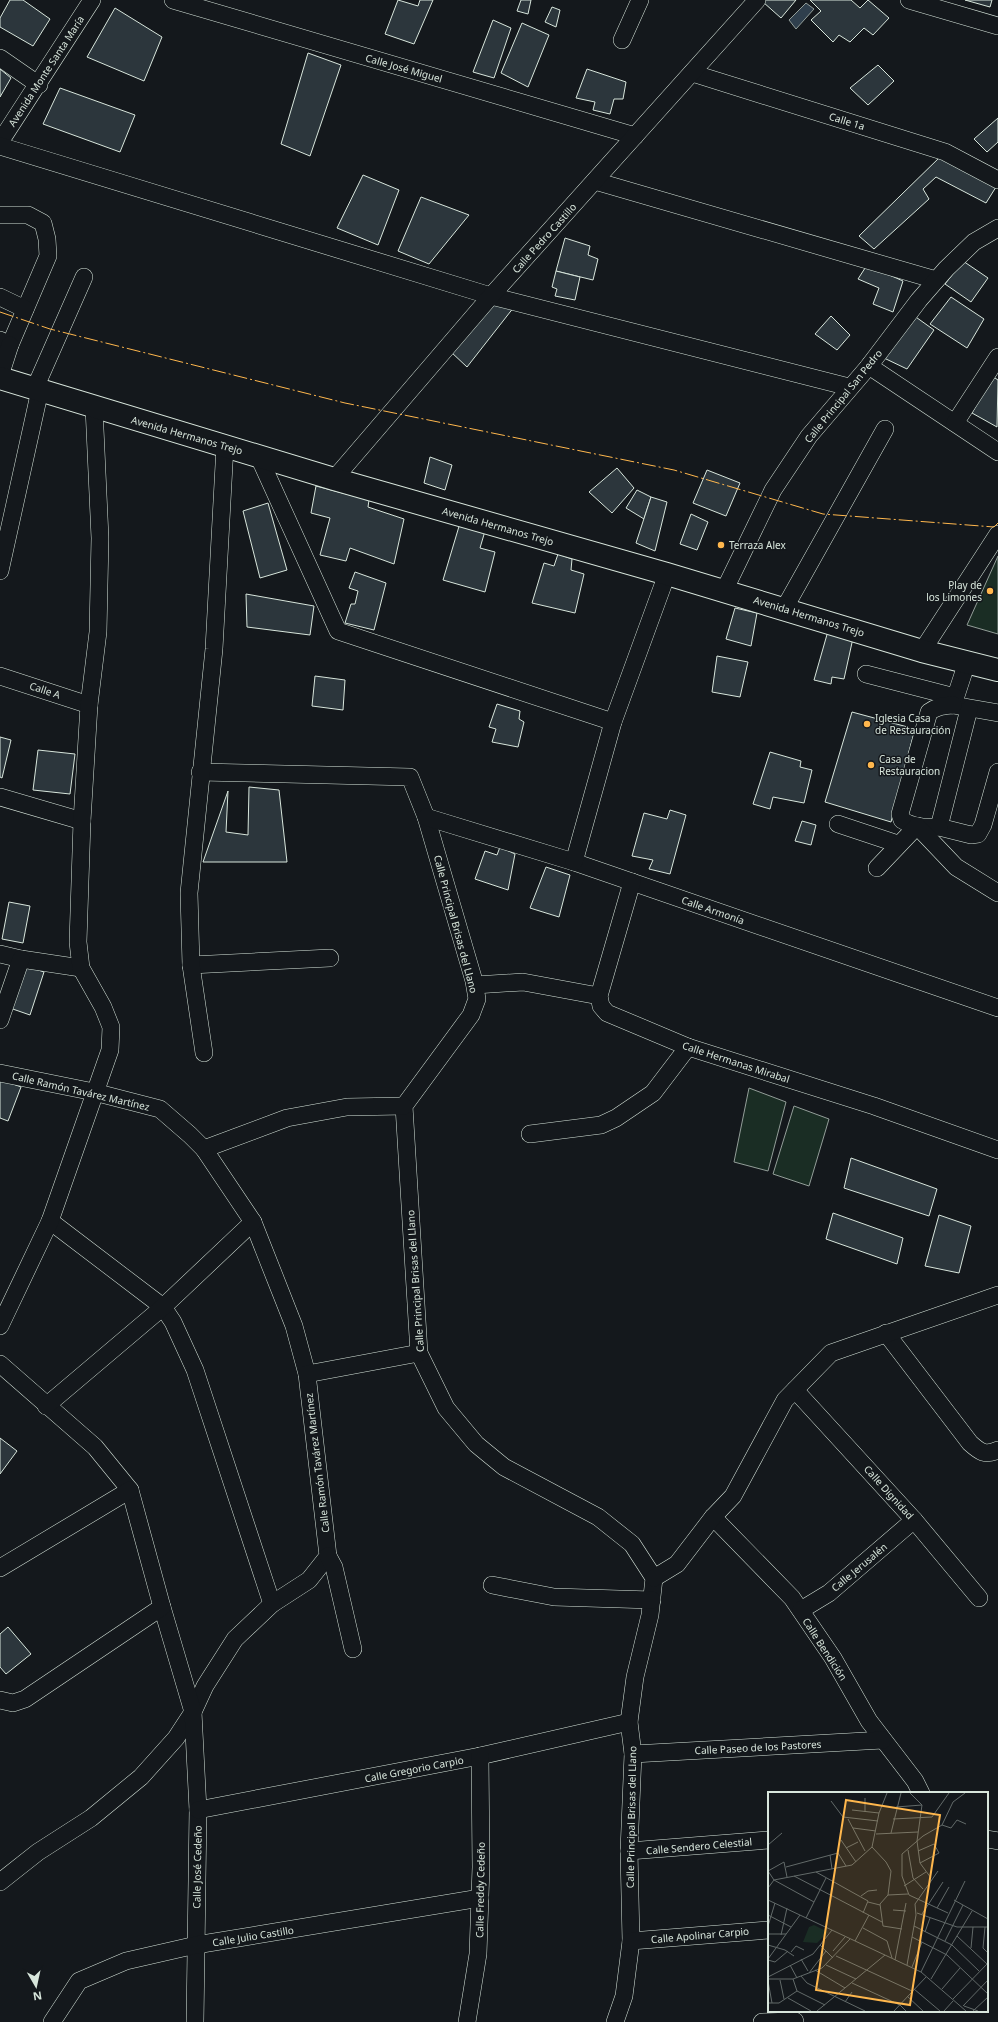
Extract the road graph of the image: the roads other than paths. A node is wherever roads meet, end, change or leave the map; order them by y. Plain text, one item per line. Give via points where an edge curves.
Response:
1 (92, 0) edge
2 (173, 0) edge
3 (640, 0) edge
4 (758, 0) edge
5 (909, 0) edge
6 (998, 26) edge
7 (622, 40) dead end
8 (0, 58) edge
9 (692, 73) junction
10 (39, 84) junction
11 (635, 136) junction
12 (0, 142) edge
13 (0, 146) edge
14 (998, 180) edge
15 (595, 181) junction
16 (0, 215) edge
17 (998, 228) edge
18 (84, 277) dead end
19 (936, 280) junction
20 (491, 296) junction
21 (0, 297) edge
22 (25, 309) junction
23 (5, 342) edge
24 (998, 357) edge
25 (869, 366) junction
26 (0, 377) edge
27 (850, 387) junction
28 (38, 389) junction
29 (94, 408) junction
30 (955, 423) junction
31 (885, 429) dead end
32 (225, 446) junction
33 (998, 452) edge
34 (258, 455) junction
35 (334, 479) junction
36 (998, 534) edge
37 (0, 571) edge
38 (667, 574) junction
39 (724, 591) junction
40 (784, 608) junction
41 (922, 650) junction
42 (966, 662) junction
43 (998, 670) edge
44 (866, 674) dead end
45 (0, 676) edge
46 (959, 704) junction
47 (89, 705) junction
48 (998, 713) edge
49 (613, 722) junction
50 (200, 772) junction
51 (998, 772) edge
52 (0, 797) edge
53 (426, 817) junction
54 (82, 821) junction
55 (838, 824) dead end
56 (917, 826) junction
57 (939, 827) junction
58 (898, 844) junction
59 (574, 862) junction
60 (877, 868) dead end
61 (632, 882) junction
62 (998, 893) edge
63 (0, 954) edge
64 (330, 958) dead end
65 (21, 959) junction
66 (191, 965) junction
67 (81, 968) junction
68 (475, 985) junction
69 (599, 996) junction
70 (998, 1008) edge
71 (0, 1020) edge
72 (688, 1047) junction
73 (204, 1053) dead end
74 (0, 1073) edge
75 (94, 1092) junction
76 (404, 1106) junction
77 (530, 1134) dead end
78 (204, 1149) junction
79 (998, 1150) edge
80 (50, 1221) junction
81 (253, 1222) junction
82 (998, 1295) edge
83 (163, 1307) junction
84 (0, 1326) edge
85 (886, 1333) junction
86 (418, 1353) junction
87 (0, 1364) edge
88 (307, 1374) junction
89 (794, 1390) junction
90 (46, 1406) junction
91 (998, 1450) edge
92 (130, 1490) junction
93 (713, 1517) junction
94 (914, 1520) junction
95 (328, 1556) junction
96 (0, 1568) edge
97 (654, 1578) junction
98 (492, 1585) dead end
99 (979, 1598) dead end
100 (652, 1600) junction
101 (272, 1604) junction
102 (162, 1607) junction
103 (801, 1610) junction
104 (353, 1649) dead end
105 (0, 1700) edge
106 (193, 1712) junction
107 (629, 1722) junction
108 (883, 1740) junction
109 (633, 1754) junction
110 (480, 1756) junction
111 (920, 1792) edge
112 (198, 1810) junction
113 (988, 1839) edge
114 (768, 1840) edge
115 (998, 1841) edge
116 (629, 1851) junction
117 (0, 1882) edge
118 (480, 1898) junction
119 (768, 1930) edge
120 (631, 1941) junction
121 (196, 1945) junction
122 (794, 2018) edge
123 (52, 2022) edge
124 (195, 2022) edge
125 (467, 2022) edge
126 (616, 2022) edge
127 (762, 2022) edge

1 - 10 street, Avenida Monte Santa María
2 - 11 street, Calle José Miguel
3 - 7 street
4 - 9 street, Calle Pedro Castillo
5 - 6 street
8 - 10 street
9 - 11 street, Calle Pedro Castillo
9 - 14 street, Calle 1a via 946,152
10 - 12 street, Avenida Monte Santa María
11 - 15 street, Calle Pedro Castillo
13 - 20 street
15 - 19 street
15 - 20 street, Calle Pedro Castillo
16 - 22 street via 28,215 43,223 48,256
17 - 19 street, Calle Principal San Pedro via 974,242
18 - 28 street
19 - 25 street, Calle Principal San Pedro
20 - 27 street
20 - 35 street, Calle Pedro Castillo
21 - 22 street
22 - 23 street
23 - 26 street
24 - 30 street
25 - 27 street, Calle Principal San Pedro
25 - 30 street
26 - 28 main road, Avenida Hermanos Trejo
27 - 39 street, Calle Principal San Pedro via 809,436 773,490
28 - 29 main road, Avenida Hermanos Trejo
28 - 37 street
29 - 32 main road, Avenida Hermanos Trejo
29 - 47 street via 100,538 98,632
30 - 33 street
31 - 40 street
32 - 34 main road, Avenida Hermanos Trejo
32 - 50 street via 214,649
34 - 35 main road, Avenida Hermanos Trejo
34 - 49 street via 338,631
35 - 38 main road, Avenida Hermanos Trejo
36 - 41 street
38 - 39 main road, Avenida Hermanos Trejo
38 - 49 street
39 - 40 main road, Avenida Hermanos Trejo
40 - 41 main road, Avenida Hermanos Trejo
41 - 42 main road, Avenida Hermanos Trejo
42 - 43 main road, Avenida Hermanos Trejo
42 - 46 street
44 - 46 street
45 - 47 street, Calle A
46 - 48 street
46 - 56 street via 934,708 924,728 900,814 904,822
46 - 57 street
47 - 54 street
49 - 59 street
50 - 53 street, Calle Principal Brisas del Llano via 410,777
50 - 66 street via 189,892
51 - 57 street via 978,834 970,835
52 - 54 street
53 - 59 street, Calle Armonía
53 - 68 street, Calle Principal Brisas del Llano
54 - 67 street via 78,942
55 - 58 street
56 - 57 street
56 - 58 street
56 - 62 street via 956,868
58 - 60 street
59 - 61 street, Calle Armonía
61 - 69 street
61 - 70 street, Calle Armonía
63 - 65 street
64 - 66 street
65 - 67 street
65 - 71 street
66 - 73 street
67 - 75 street via 111,1027 110,1050
68 - 69 street via 523,982
68 - 76 street, Calle Principal Brisas del Llano via 477,999 471,1014
69 - 72 street, Calle Hermanas Mirabal via 601,1006 607,1013
72 - 77 street via 653,1092 616,1118 601,1125
72 - 79 street, Calle Hermanas Mirabal via 874,1106
74 - 75 street, Calle Ramón Tavárez Martínez
75 - 78 street, Calle Ramón Tavárez Martínez via 160,1109
75 - 80 street
76 - 78 street via 347,1107 287,1118
76 - 86 street, Calle Principal Brisas del Llano
78 - 81 street, Calle Ramón Tavárez Martínez
80 - 83 street
80 - 84 street
81 - 83 street
81 - 88 street, Calle Ramón Tavárez Martínez via 294,1326
82 - 85 street
83 - 90 street
83 - 101 street via 196,1370
85 - 89 street via 831,1352
85 - 91 street via 970,1442 981,1453 990,1454
86 - 88 street
86 - 97 street, Calle Principal Brisas del Llano via 446,1408 476,1444 504,1467 598,1517 632,1544
87 - 90 street
88 - 95 street, Calle Ramón Tavárez Martínez
89 - 93 street via 785,1400 733,1496
89 - 94 street, Calle Dignidad
90 - 92 street via 96,1448
92 - 96 street
92 - 102 street
93 - 97 street via 677,1564
93 - 103 street, Calle Bendición
94 - 99 street, Calle Dignidad
94 - 103 street, Calle Jerusalén via 829,1593
95 - 101 street via 309,1580
95 - 104 street, Calle Ramón Tavárez Martínez via 334,1567
97 - 100 street, Calle Principal Brisas del Llano
98 - 100 street via 554,1597
100 - 107 street, Calle Principal Brisas del Llano via 635,1677
101 - 106 street via 235,1639 205,1686
102 - 105 street via 25,1699 13,1703
102 - 106 street
103 - 108 street, Calle Bendición
106 - 112 street, Calle José Cedeño
106 - 117 street via 176,1738 141,1777 92,1818 38,1852
107 - 109 street, Calle Principal Brisas del Llano
107 - 110 street, Calle Gregorio Carpio
108 - 109 street, Calle Paseo de los Pastores
108 - 111 street, Calle Bendición
109 - 116 street, Calle Principal Brisas del Llano
110 - 112 street, Calle Gregorio Carpio
110 - 118 street, Calle Freddy Cedeño
112 - 121 street, Calle José Cedeño
113 - 115 street
114 - 116 street, Calle Sendero Celestial
116 - 120 street, Calle Principal Brisas del Llano
118 - 121 street, Calle Julio Castillo
118 - 125 street, Calle Freddy Cedeño via 478,1954
119 - 120 street, Calle Apolinar Carpio
120 - 126 street, Calle Principal Brisas del Llano via 624,1996
121 - 123 street, Calle Julio Castillo via 126,1961 79,1982
121 - 124 street, Calle José Cedeño
122 - 127 street

